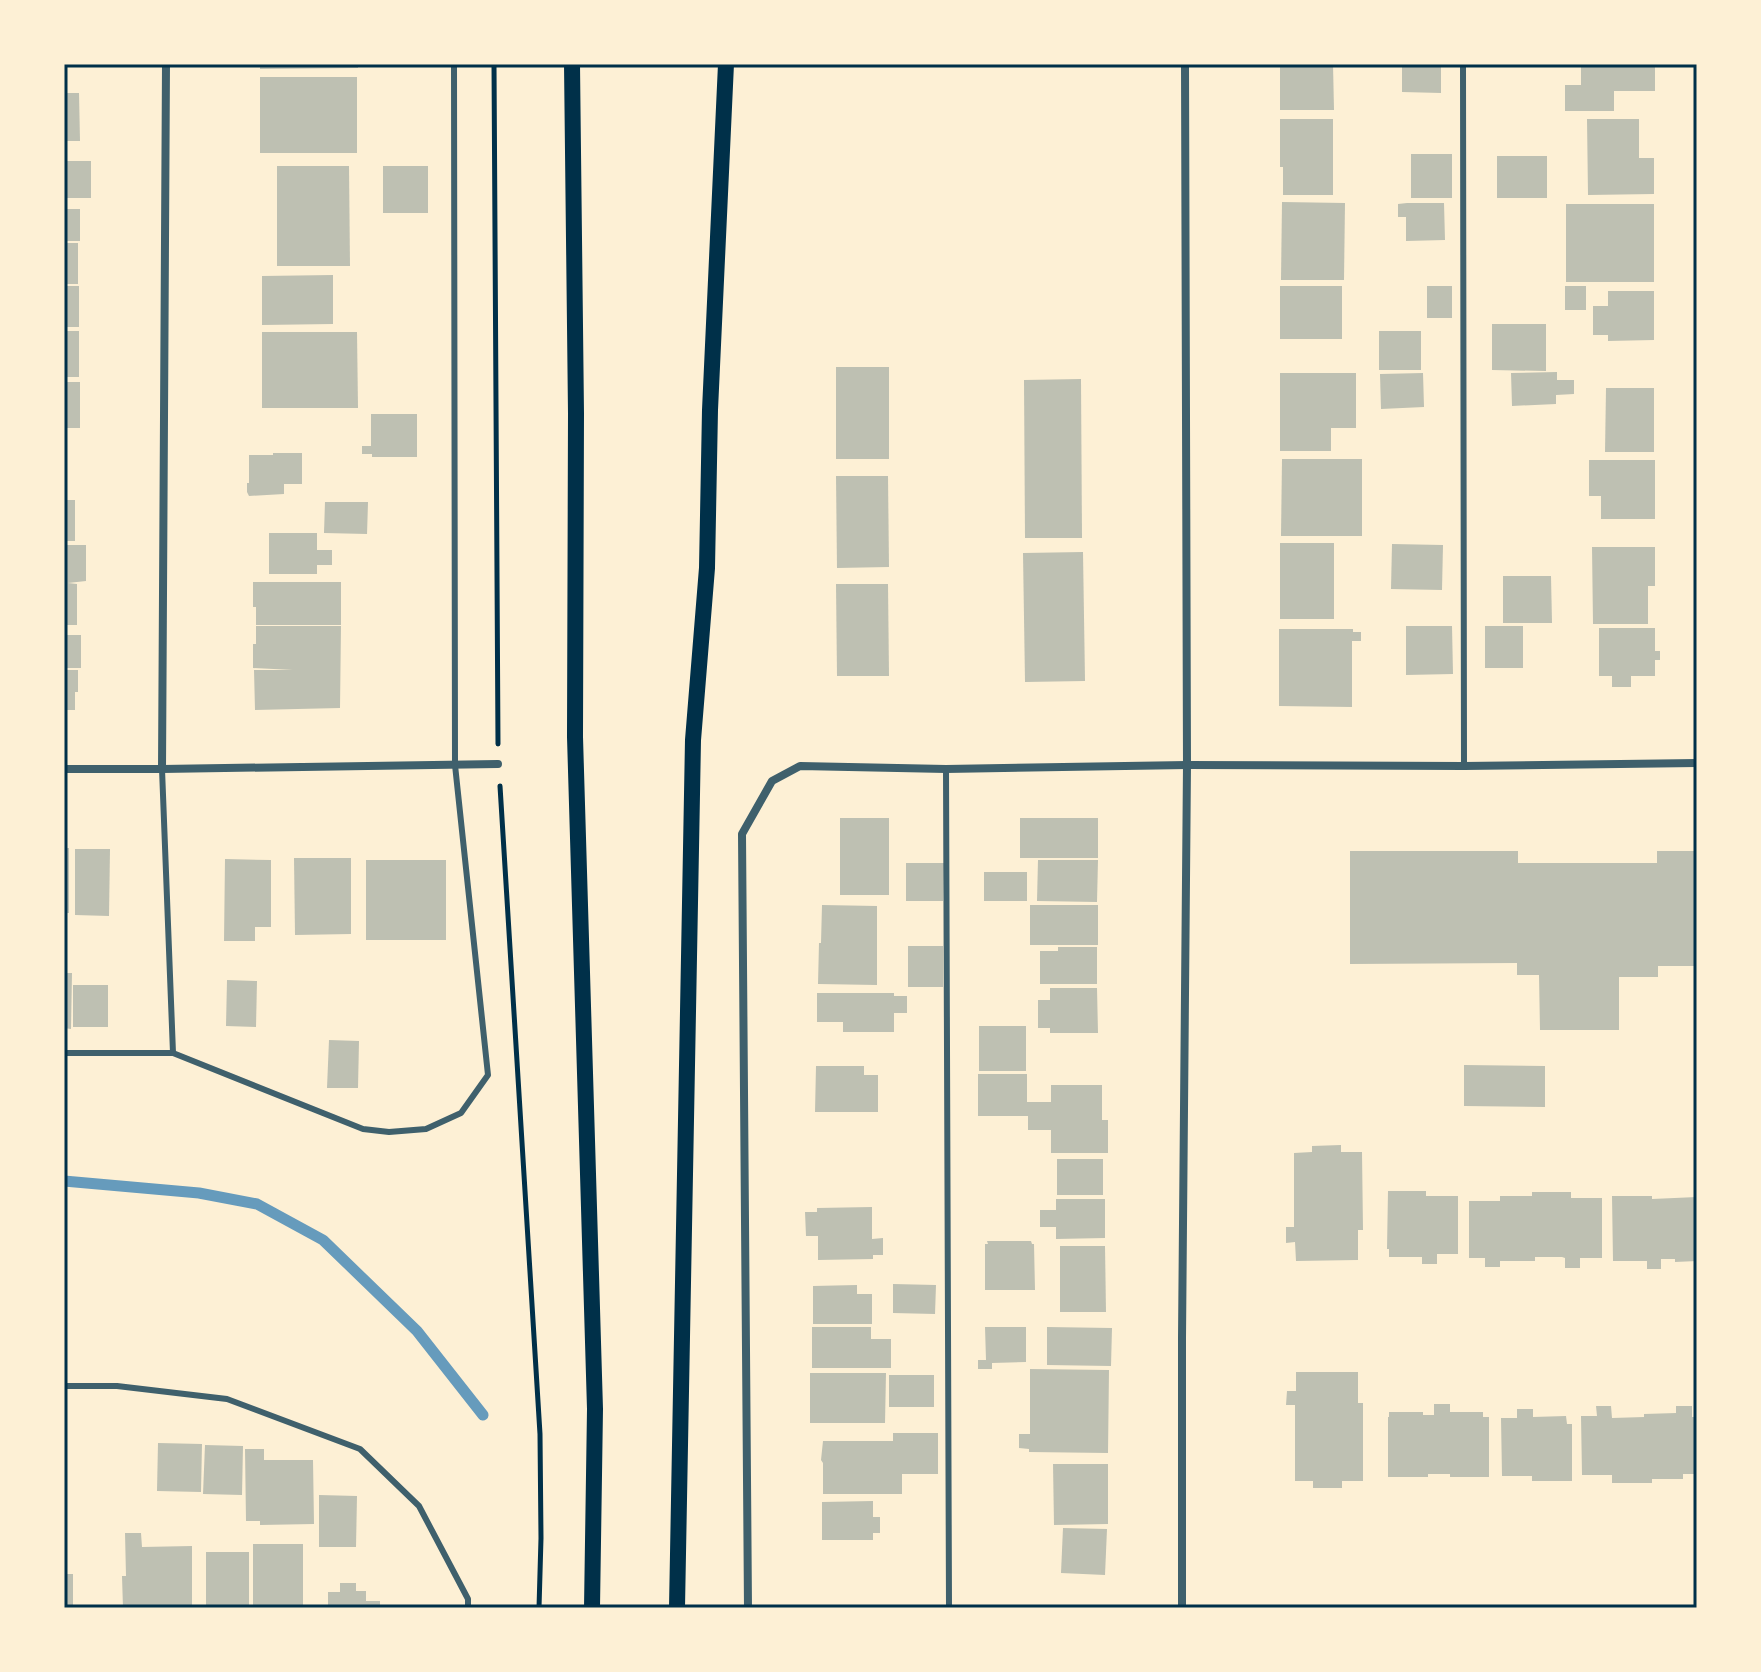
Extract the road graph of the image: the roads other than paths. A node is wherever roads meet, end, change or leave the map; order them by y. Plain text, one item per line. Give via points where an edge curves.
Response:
1 (166, 64) edge
2 (454, 64) edge
3 (572, 64) edge
4 (726, 64) edge
5 (1185, 64) edge
6 (1463, 64) edge
7 (1697, 763) edge
8 (498, 764) road end
9 (455, 765) junction
10 (1187, 765) junction
11 (1464, 766) junction
12 (64, 769) edge
13 (162, 769) junction
14 (946, 769) junction
15 (64, 1053) edge
16 (173, 1053) junction
17 (64, 1386) edge
18 (468, 1608) edge
19 (592, 1608) edge
20 (677, 1608) edge
21 (748, 1608) edge
22 (949, 1608) edge
23 (1182, 1608) edge

1 - 13 street
2 - 9 lane
3 - 19 main road via 575,737 595,1409
4 - 20 main road via 707,568 693,740
5 - 10 street
6 - 11 lane
7 - 11 street
8 - 9 street
9 - 13 street
9 - 16 lane via 488,1075 461,1113 426,1129 363,1129
10 - 11 street
10 - 14 street
10 - 23 street
12 - 13 street
13 - 16 lane
14 - 21 street via 800,766 772,781 742,834
14 - 22 lane
15 - 16 lane
17 - 18 lane via 117,1386 227,1399 360,1449 419,1506

